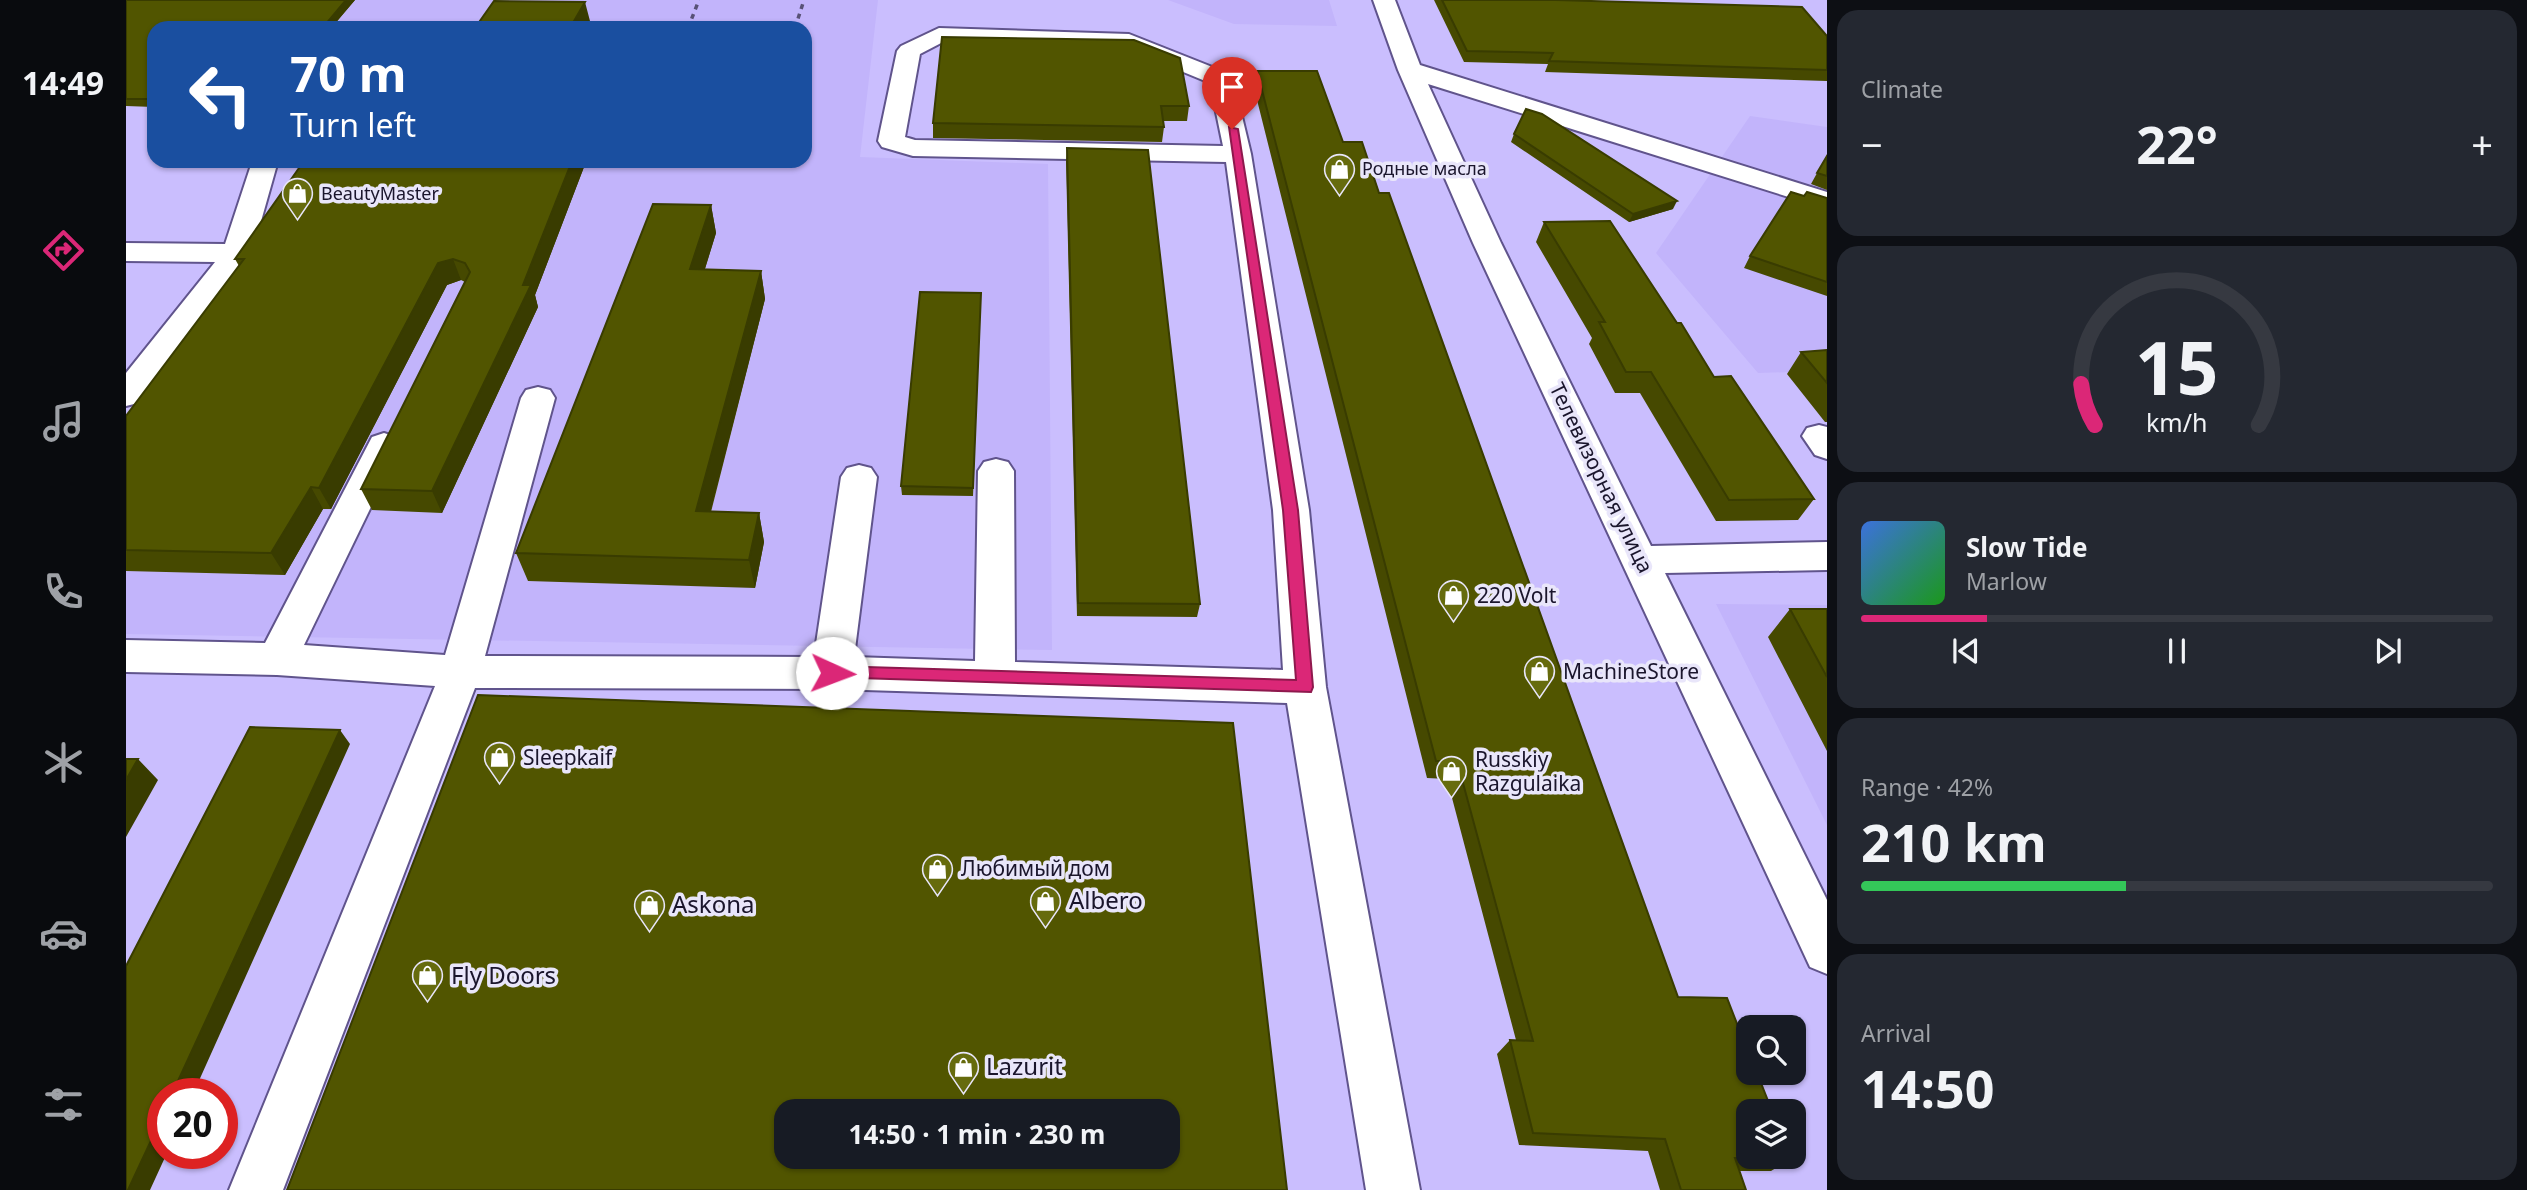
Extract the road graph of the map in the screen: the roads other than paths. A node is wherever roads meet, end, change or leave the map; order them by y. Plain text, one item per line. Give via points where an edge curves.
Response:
1 (1370, 0) edge
2 (1384, 0) edge
3 (1410, 70) junction
4 (1238, 154) junction
5 (263, 168) dead end
6 (1827, 201) edge
7 (126, 251) edge
8 (237, 253) junction
9 (126, 395) edge
10 (538, 398) dead end
11 (399, 415) edge
12 (996, 471) dead end
13 (859, 477) dead end
14 (1827, 556) edge
15 (1641, 560) junction
16 (126, 656) edge
17 (277, 659) junction
18 (460, 673) junction
19 (832, 673) junction
20 (995, 679) junction
21 (1305, 687) junction
22 (1827, 951) edge
23 (256, 1190) edge
24 (1393, 1190) edge

1 - 2 street
2 - 3 street, Телевизорная улица
3 - 6 street
3 - 15 street, Телевизорная улица via 1487,243
4 - 4 street via 1221,79 1129,41 939,35 909,51 891,141 913,148
4 - 21 street via 1291,510
5 - 8 street
7 - 8 street
8 - 9 street
10 - 18 street
11 - 17 street
12 - 20 street
13 - 19 street
14 - 15 street
15 - 22 street, Телевизорная улица
16 - 17 street
17 - 18 street
18 - 19 street
18 - 23 street
19 - 20 street
20 - 21 street
21 - 24 street

